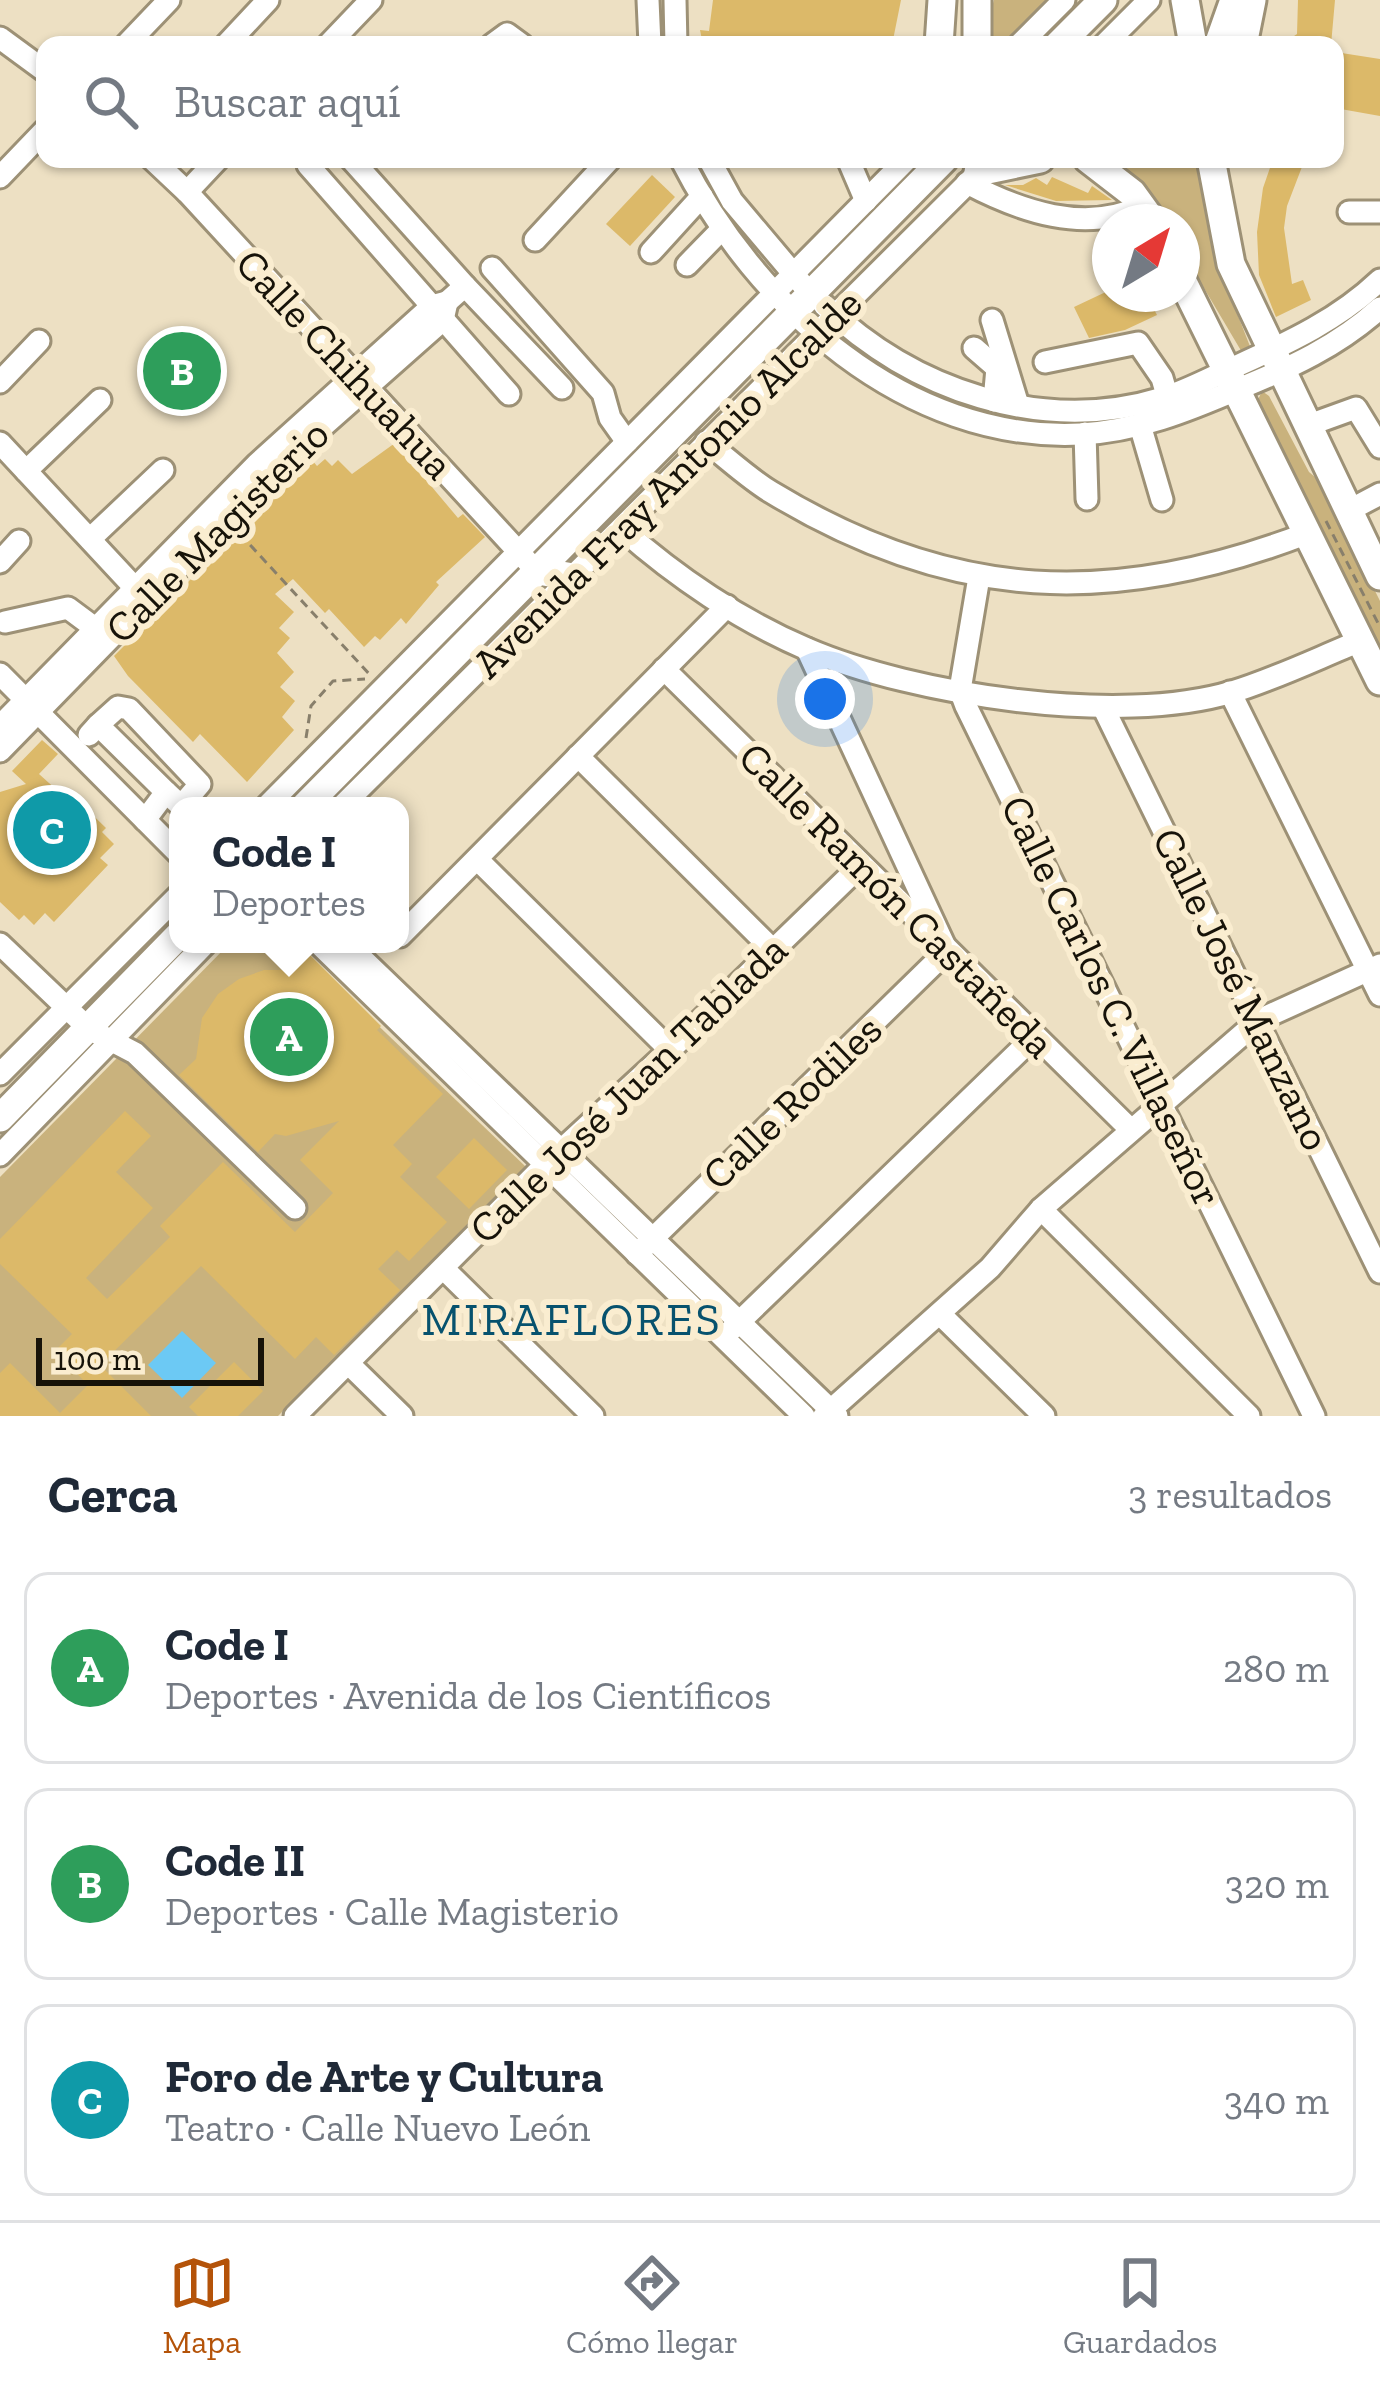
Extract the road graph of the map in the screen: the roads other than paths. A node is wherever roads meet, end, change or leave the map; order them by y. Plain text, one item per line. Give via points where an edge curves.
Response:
1 (169, 0) edge
2 (268, 0) edge
3 (648, 0) edge
4 (674, 0) edge
5 (942, 0) edge
6 (1064, 0) edge
7 (1103, 0) edge
8 (1149, 0) edge
9 (1234, 0) edge
10 (1252, 0) edge
11 (366, 2) edge
12 (135, 36) edge
13 (234, 36) edge
14 (336, 36) edge
15 (650, 36) edge
16 (676, 36) edge
17 (940, 36) edge
18 (1028, 36) edge
19 (1067, 36) edge
20 (1113, 36) edge
21 (1221, 36) edge
22 (1245, 36) edge
23 (0, 38) edge
24 (36, 64) edge
25 (36, 139) edge
26 (162, 168) edge
27 (210, 168) edge
28 (310, 168) edge
29 (360, 168) edge
30 (602, 168) edge
31 (687, 168) edge
32 (714, 168) edge
33 (852, 168) edge
34 (898, 168) edge
35 (934, 168) edge
36 (1100, 168) edge
37 (1214, 168) edge
38 (979, 172) edge
39 (0, 177) edge
40 (698, 189) junction
41 (187, 192) junction
42 (866, 201) junction
43 (1139, 204) edge
44 (1349, 212) dead end
45 (1380, 212) edge
46 (1092, 219) edge
47 (722, 229) junction
48 (536, 240) dead end
49 (648, 245) dead end
50 (687, 265) dead end
51 (492, 268) dead end
52 (1380, 280) edge
53 (465, 286) junction
54 (793, 292) junction
55 (1380, 308) edge
56 (441, 309) junction
57 (1198, 312) edge
58 (834, 315) junction
59 (992, 320) dead end
60 (816, 332) junction
61 (39, 340) dead end
62 (974, 348) dead end
63 (1277, 361) junction
64 (1045, 362) dead end
65 (361, 380) junction
66 (1232, 380) junction
67 (0, 382) edge
68 (562, 388) dead end
69 (508, 394) dead end
70 (100, 400) dead end
71 (994, 401) junction
72 (1018, 405) junction
73 (1171, 406) junction
74 (1140, 425) junction
75 (1310, 425) junction
76 (1085, 433) junction
77 (627, 442) junction
78 (706, 442) junction
79 (0, 443) edge
80 (1380, 447) edge
81 (163, 470) dead end
82 (26, 471) junction
83 (1380, 494) edge
84 (1087, 499) dead end
85 (1162, 500) dead end
86 (1348, 511) junction
87 (622, 529) junction
88 (1308, 533) junction
89 (90, 539) junction
90 (19, 541) dead end
91 (0, 562) edge
92 (528, 562) junction
93 (1380, 576) edge
94 (573, 577) junction
95 (979, 577) junction
96 (135, 588) junction
97 (728, 605) junction
98 (5, 622) dead end
99 (102, 633) junction
100 (1360, 641) junction
101 (807, 649) junction
102 (664, 669) junction
103 (0, 674) edge
104 (1380, 681) edge
105 (960, 689) junction
106 (1230, 692) junction
107 (32, 705) junction
108 (1102, 707) junction
109 (98, 725) junction
110 (0, 726) edge
111 (76, 750) junction
112 (0, 751) edge
113 (578, 756) junction
114 (166, 792) junction
115 (171, 797) edge
116 (189, 797) edge
117 (277, 797) edge
118 (313, 797) edge
119 (351, 797) edge
120 (145, 820) junction
121 (169, 844) edge
122 (477, 859) junction
123 (861, 865) junction
124 (169, 905) edge
125 (409, 927) edge
126 (0, 944) edge
127 (169, 947) edge
128 (773, 950) junction
129 (947, 951) junction
130 (195, 953) edge
131 (332, 953) edge
132 (352, 953) edge
133 (383, 953) edge
134 (1374, 968) edge
135 (363, 974) junction
136 (1380, 995) edge
137 (65, 1009) junction
138 (1258, 1020) junction
139 (99, 1035) junction
140 (1034, 1037) junction
141 (670, 1050) junction
142 (0, 1074) edge
143 (1162, 1100) junction
144 (0, 1118) edge
145 (1130, 1130) junction
146 (0, 1155) edge
147 (554, 1157) junction
148 (295, 1208) dead end
149 (1041, 1210) junction
150 (644, 1246) junction
151 (442, 1268) junction
152 (1380, 1272) edge
153 (940, 1314) junction
154 (731, 1330) junction
155 (348, 1364) junction
156 (830, 1414) edge
157 (295, 1416) edge
158 (402, 1416) edge
159 (593, 1416) edge
160 (804, 1416) edge
161 (1044, 1416) edge
162 (1249, 1416) edge
163 (1314, 1416) edge

1 - 12 street
2 - 13 street
3 - 15 street
4 - 16 street
5 - 17 main road
6 - 18 street
7 - 19 main road
8 - 20 street
9 - 21 main road
10 - 22 main road
11 - 14 street
23 - 24 street
25 - 39 street
26 - 41 street, Calle Chihuahua
27 - 41 street
28 - 56 street
29 - 53 street
30 - 48 street
31 - 40 street
32 - 54 street
33 - 42 street
34 - 42 street, Avenida Fray Antonio Alcalde
35 - 54 main road
36 - 43 main road
37 - 63 main road via 1231,264
38 - 46 street via 1007,204
38 - 58 street, Avenida Fray Antonio Alcalde
40 - 47 street
40 - 49 street
41 - 65 street, Calle Chihuahua
42 - 54 street, Avenida Fray Antonio Alcalde
44 - 45 street
47 - 50 street
47 - 54 street
51 - 77 street via 603,393
52 - 63 street
53 - 56 street, Calle Magisterio
53 - 68 street
54 - 58 street
54 - 60 street
54 - 77 street, Avenida Fray Antonio Alcalde
54 - 92 main road, Avenida Fray Antonio Alcalde
55 - 63 street via 1339,341
56 - 65 street, Calle Magisterio
56 - 69 street
57 - 66 main road
58 - 60 street, Avenida Fray Antonio Alcalde
58 - 71 street via 936,384
59 - 72 street
60 - 76 street via 922,403 1028,432
60 - 78 street, Avenida Fray Antonio Alcalde
61 - 67 street
62 - 71 street via 997,368
63 - 66 street
63 - 75 main road
64 - 73 street via 1138,343
65 - 92 street, Calle Chihuahua
65 - 96 street, Calle Magisterio via 257,464
65 - 99 street, Calle Magisterio
66 - 73 street
66 - 88 main road
70 - 82 street
71 - 72 street
72 - 73 street
73 - 74 street
74 - 76 street
74 - 85 street
75 - 80 street via 1356,408
75 - 86 main road
76 - 84 street
77 - 92 street, Avenida Fray Antonio Alcalde
78 - 87 street, Avenida Fray Antonio Alcalde
78 - 95 street via 768,491 855,536
79 - 82 street
81 - 89 street
82 - 89 street
83 - 86 street
86 - 93 main road
87 - 94 street, Avenida Fray Antonio Alcalde
87 - 97 street
88 - 95 street via 1126,583
88 - 100 main road
89 - 96 street
90 - 91 street
92 - 94 main road
92 - 117 street, Avenida Fray Antonio Alcalde
92 - 118 main road, Avenida Fray Antonio Alcalde
94 - 119 street, Avenida Fray Antonio Alcalde
95 - 105 street
96 - 99 street, Calle Magisterio
97 - 101 street
97 - 102 street
98 - 99 street via 68,608
99 - 107 street, Calle Magisterio
100 - 104 main road
100 - 106 street
101 - 105 street
101 - 129 street
102 - 113 street
102 - 123 street, Calle Ramón Castañeda
103 - 107 street
105 - 108 street
105 - 143 street, Calle Carlos C. Villaseñor
106 - 108 street
106 - 134 street
107 - 110 street, Calle Magisterio
107 - 111 street
107 - 112 street, Calle Magisterio
108 - 138 street, Calle José Manzano
109 - 111 street
109 - 114 street
109 - 116 street via 118,707 129,709 200,784
111 - 120 street
113 - 122 street
113 - 128 street
114 - 115 street
114 - 120 street
120 - 121 street
122 - 125 street
122 - 141 street
123 - 128 street, Calle José Juan Tablada
123 - 129 street, Calle Ramón Castañeda
124 - 137 street
126 - 137 street
127 - 139 main road
128 - 141 street, Calle José Juan Tablada
129 - 140 street, Calle Ramón Castañeda
129 - 150 street, Calle Rodiles
130 - 139 street
131 - 135 street
132 - 135 street
133 - 135 street
134 - 136 street
134 - 138 street
135 - 147 street
137 - 139 street
137 - 142 street
138 - 143 street
138 - 152 street, Calle José Manzano
139 - 144 main road
139 - 146 street
139 - 148 street via 135,1053
140 - 145 street, Calle Ramón Castañeda
140 - 154 street
141 - 147 street, Calle José Juan Tablada
143 - 145 street
143 - 163 street, Calle Carlos C. Villaseñor
145 - 149 street
147 - 150 street
147 - 151 street, Calle José Juan Tablada
149 - 153 street
149 - 162 street
150 - 154 street
151 - 155 street, Calle José Juan Tablada
151 - 159 street
153 - 156 street
153 - 161 street
154 - 156 street
154 - 160 street
155 - 157 street, Calle José Juan Tablada
155 - 158 street

